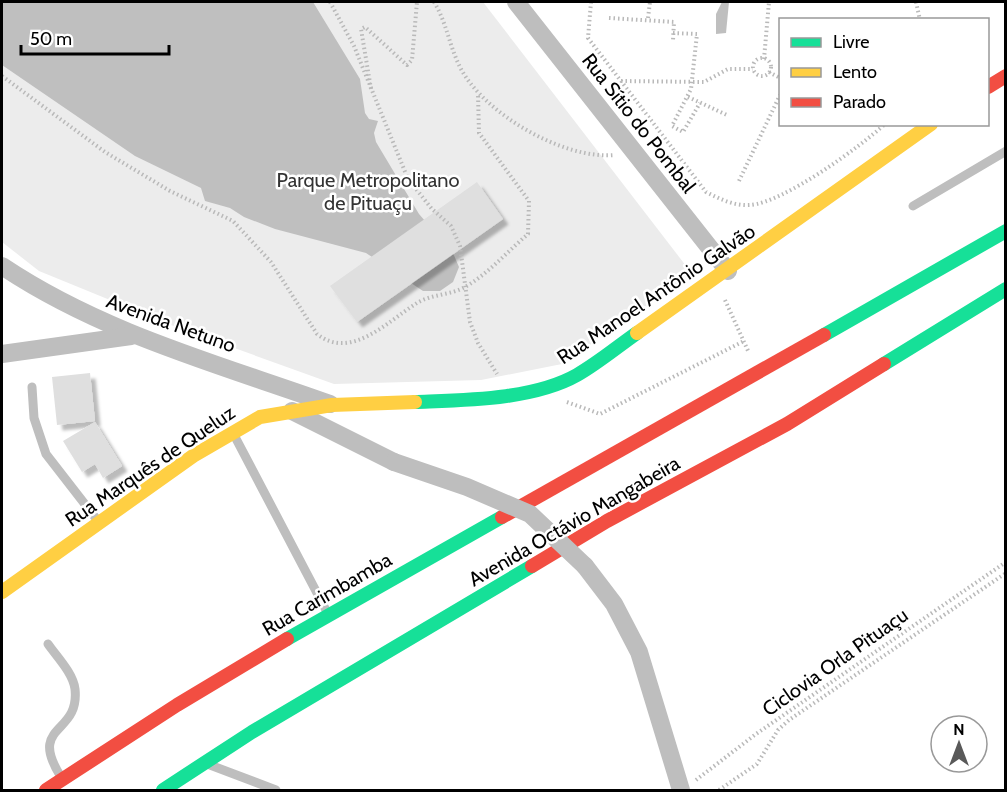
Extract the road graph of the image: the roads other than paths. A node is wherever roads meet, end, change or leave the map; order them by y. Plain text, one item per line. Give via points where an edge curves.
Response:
1 (516, 2) edge
2 (1005, 76) edge
3 (989, 86) edge
4 (928, 126) edge
5 (1005, 151) edge
6 (913, 206) dead end
7 (1005, 231) edge
8 (2, 266) edge
9 (722, 275) junction
10 (1005, 289) edge
11 (133, 336) junction
12 (2, 354) edge
13 (32, 387) dead end
14 (332, 405) junction
15 (291, 410) junction
16 (232, 431) junction
17 (635, 444) joint
18 (100, 522) junction
19 (2, 591) edge
20 (328, 614) junction
21 (48, 644) dead end
22 (205, 763) junction
23 (62, 779) junction
24 (687, 786) edge
25 (46, 790) edge
26 (163, 790) edge
27 (276, 790) edge

1 - 9 street, Rua Sítio do Pombal via 634,153
2 - 3 main road
4 - 9 main road, Rua Manoel Antônio Galvão
5 - 6 lane
7 - 17 main road, Avenida Octávio Mangabeira
8 - 11 street, Avenida Netuno via 46,296
9 - 14 main road, Rua Manoel Antônio Galvão via 575,376 534,390 444,402
10 - 22 main road, Avenida Octávio Mangabeira via 787,424 607,521
11 - 12 street
11 - 14 street, Avenida Netuno
13 - 18 lane via 34,418 46,454
14 - 15 main road, Rua Marquês de Queluz
15 - 16 main road, Rua Marquês de Queluz via 260,417
15 - 24 street, bridge via 394,462 530,514 585,566 614,604 639,652
16 - 18 main road, Rua Marquês de Queluz
16 - 20 lane
17 - 20 main road, Rua Carimbamba
18 - 19 main road, Rua Marquês de Queluz
20 - 23 main road, Rua Carimbamba via 211,683
21 - 23 lane via 75,687 72,711 50,741 48,750
22 - 26 main road, Avenida Octávio Mangabeira
22 - 27 lane
23 - 25 main road, Rua Carimbamba

